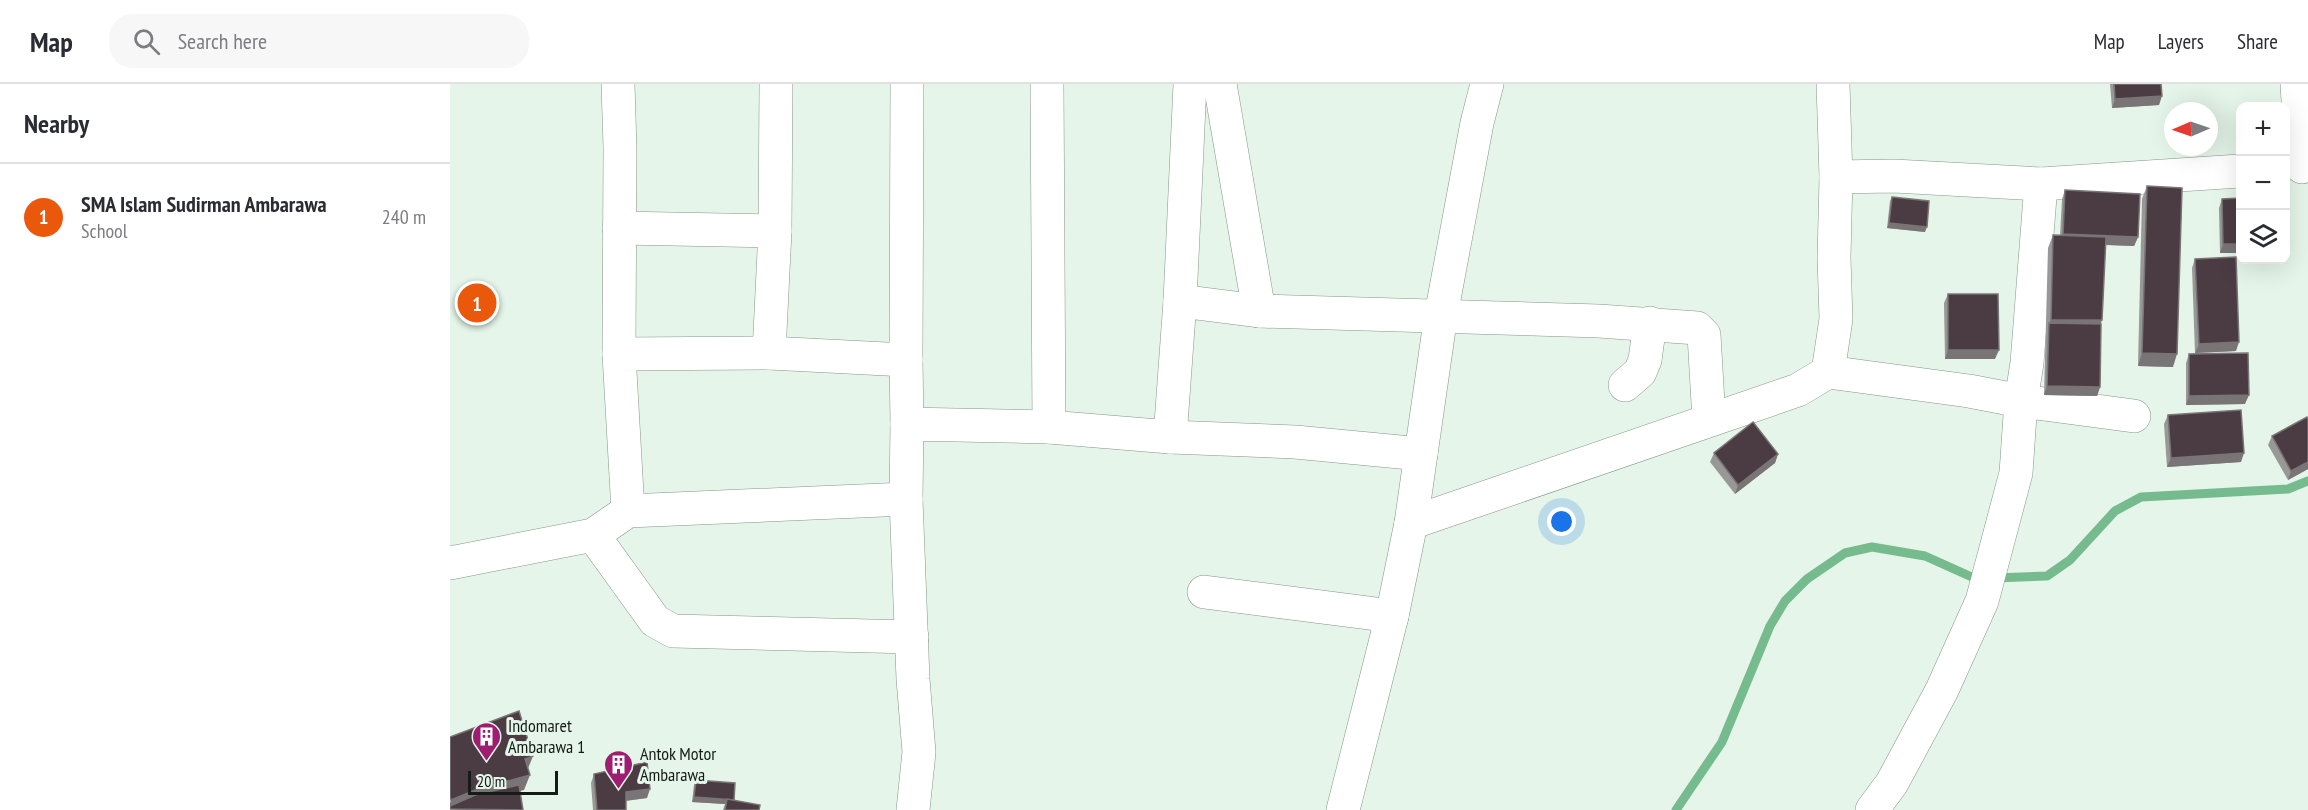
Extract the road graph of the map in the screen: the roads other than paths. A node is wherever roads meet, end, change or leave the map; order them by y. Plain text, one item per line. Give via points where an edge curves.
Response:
1 (618, 84) edge
2 (776, 84) edge
3 (908, 84) edge
4 (1047, 84) edge
5 (1190, 84) edge
6 (1220, 84) edge
7 (1487, 84) edge
8 (1833, 84) edge
9 (2297, 84) edge
10 (2299, 167) edge
11 (2236, 171) edge
12 (1836, 177) junction
13 (2041, 184) junction
14 (619, 228) junction
15 (775, 231) junction
16 (1180, 301) junction
17 (1259, 311) junction
18 (1441, 315) junction
19 (1650, 323) junction
20 (769, 353) junction
21 (619, 354) junction
22 (906, 360) junction
23 (1828, 372) junction
24 (1625, 385) dead end
25 (2021, 401) junction
26 (2134, 416) dead end
27 (1709, 420) junction
28 (907, 424) junction
29 (1049, 427) junction
30 (1170, 437) junction
31 (1420, 454) junction
32 (906, 500) junction
33 (628, 511) junction
34 (1411, 523) junction
35 (593, 535) junction
36 (450, 563) edge
37 (1203, 592) dead end
38 (1392, 616) junction
39 (912, 637) junction
40 (913, 810) edge
41 (1343, 810) edge
42 (1872, 810) edge

1 - 14 street
2 - 15 street
3 - 22 street
4 - 29 street
5 - 16 street
6 - 17 street
7 - 18 street
8 - 12 street
9 - 10 street
11 - 13 street
12 - 13 street
12 - 23 street via 1836,319
13 - 25 street
14 - 15 street
14 - 21 street
15 - 20 street
16 - 17 street
16 - 30 street
17 - 18 street
18 - 19 street
18 - 31 street
19 - 24 street via 1645,360 1640,372
19 - 27 street via 1697,328 1704,335
20 - 21 street
20 - 22 street
21 - 33 street
22 - 28 street
23 - 25 street
23 - 27 street via 1798,390
25 - 26 street
25 - 42 street via 2016,473 1982,601 1942,690 1892,783
27 - 34 street
28 - 29 street
28 - 32 street
29 - 30 street
30 - 31 street via 1295,442
31 - 34 street
32 - 33 street
32 - 39 street
33 - 35 street
34 - 38 street
35 - 36 street
35 - 39 street via 655,621 673,631
37 - 38 street
38 - 41 street
39 - 40 street via 919,752

